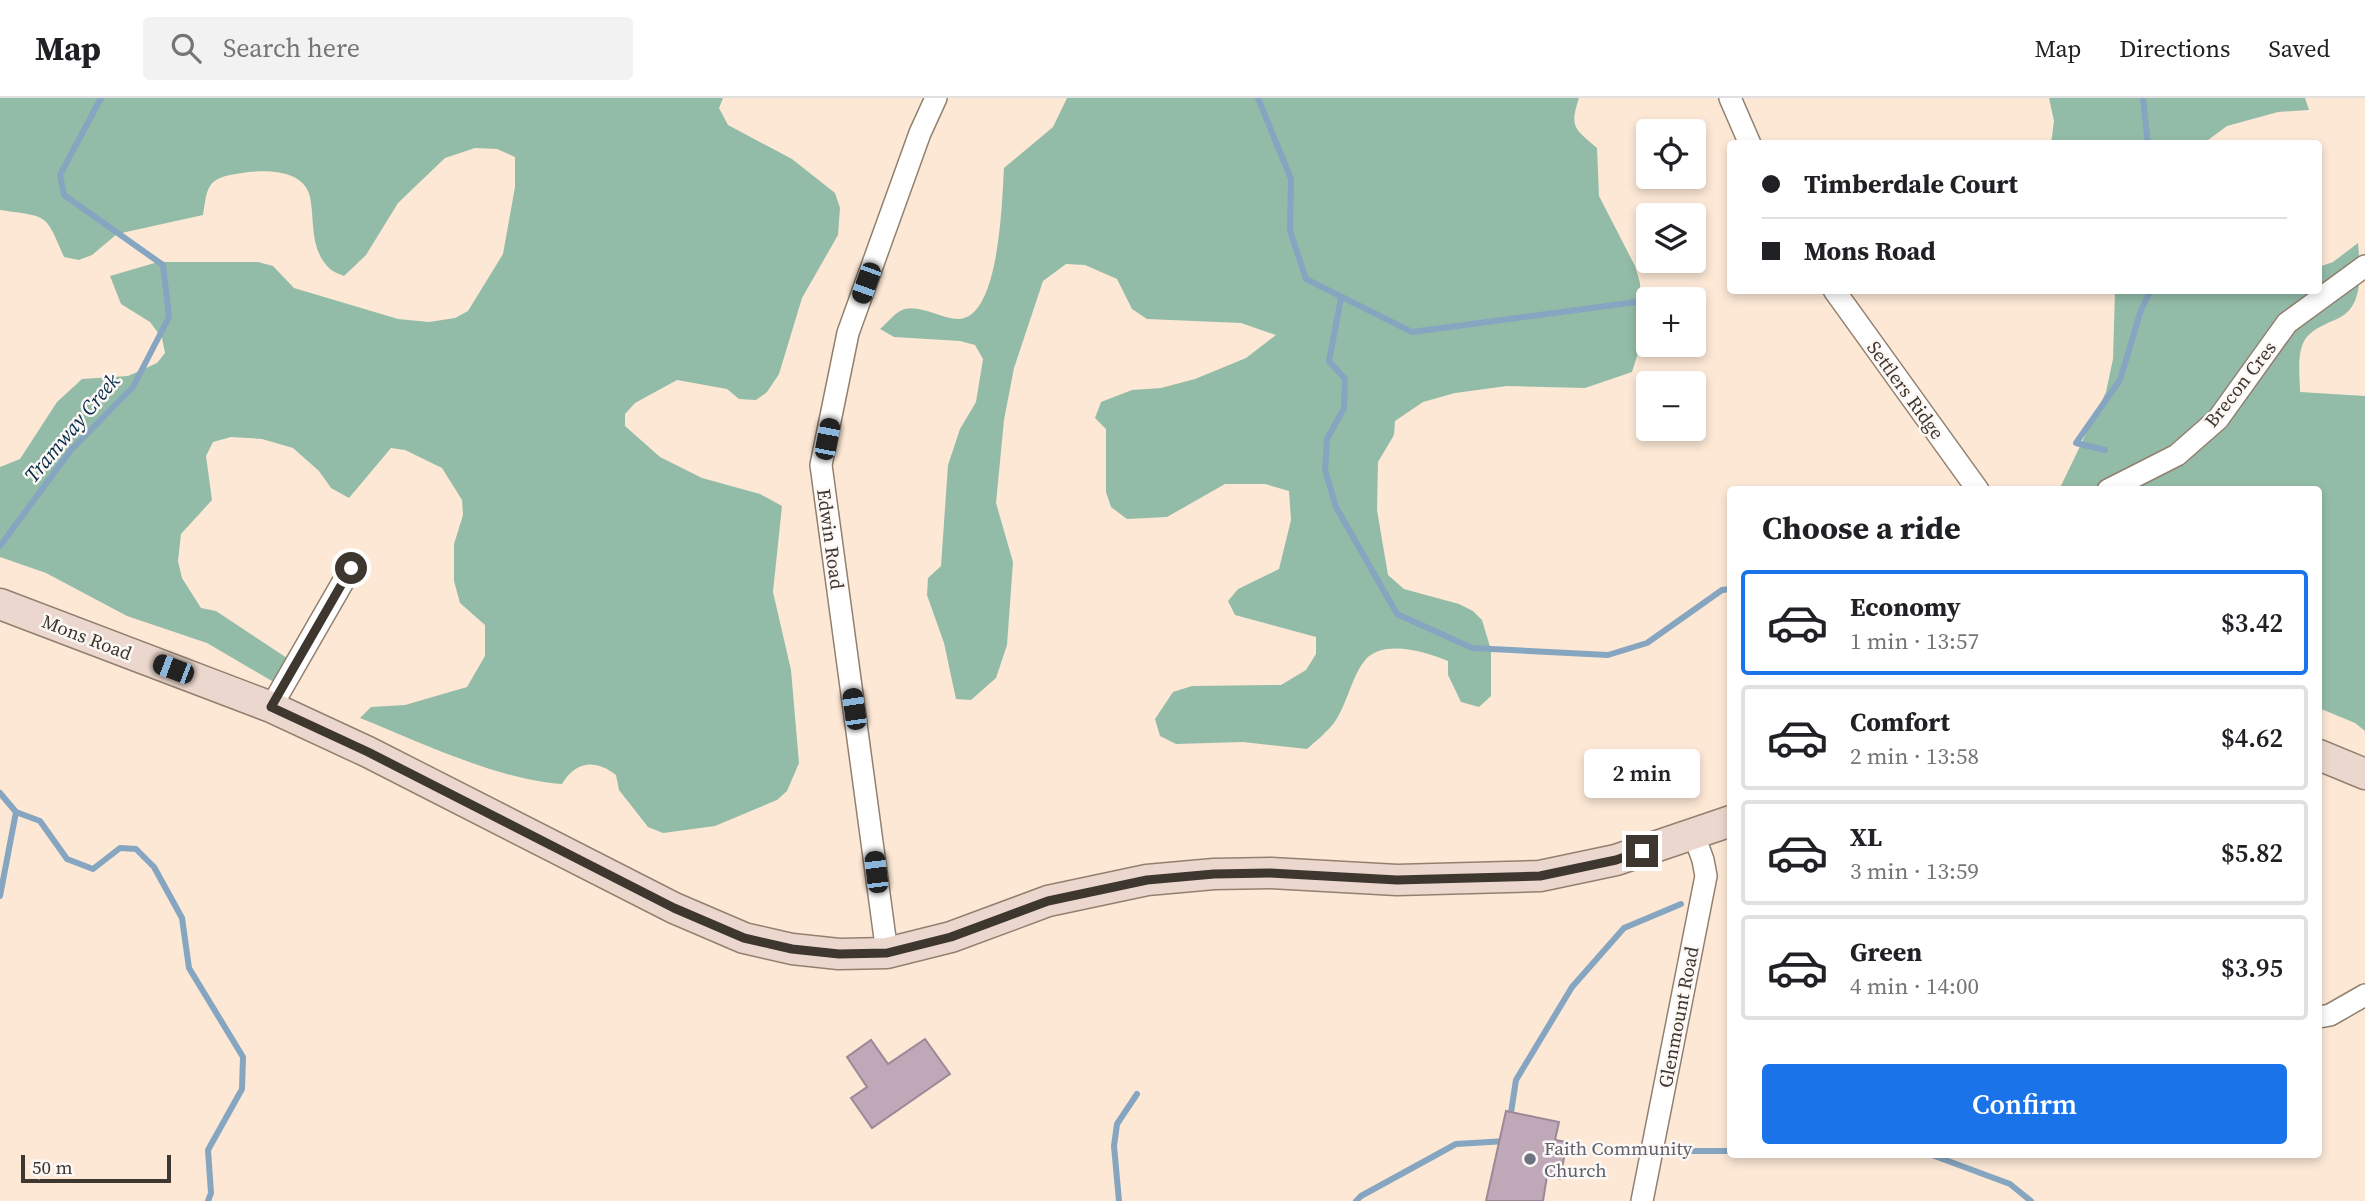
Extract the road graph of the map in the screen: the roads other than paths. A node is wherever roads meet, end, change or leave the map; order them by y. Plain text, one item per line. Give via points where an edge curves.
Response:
1 (936, 98) edge
2 (1730, 98) edge
3 (1748, 140) edge
4 (2365, 267) edge
5 (1837, 294) edge
6 (1975, 486) edge
7 (2116, 486) edge
8 (351, 568) dead end
9 (0, 604) edge
10 (271, 707) junction
11 (2322, 756) edge
12 (2365, 774) edge
13 (1727, 823) edge
14 (1694, 835) junction
15 (887, 953) junction
16 (2365, 995) edge
17 (2322, 1016) edge
18 (1642, 1201) edge

1 - 15 street, Edwin Road via 848,333 821,465
2 - 3 street
4 - 7 street, Brecon Cres via 2287,323 2218,419 2177,455
5 - 6 street, Settlers Ridge
8 - 10 street
9 - 10 main road, Mons Road
10 - 15 main road, Mons Road via 674,908 744,938 839,954
11 - 12 main road
13 - 14 main road, Mons Road
14 - 15 main road, Mons Road via 1616,860 1540,876 1397,880 1270,873 1147,880 1048,901 951,937
14 - 18 street, Glenmount Road via 1706,876
16 - 17 street

